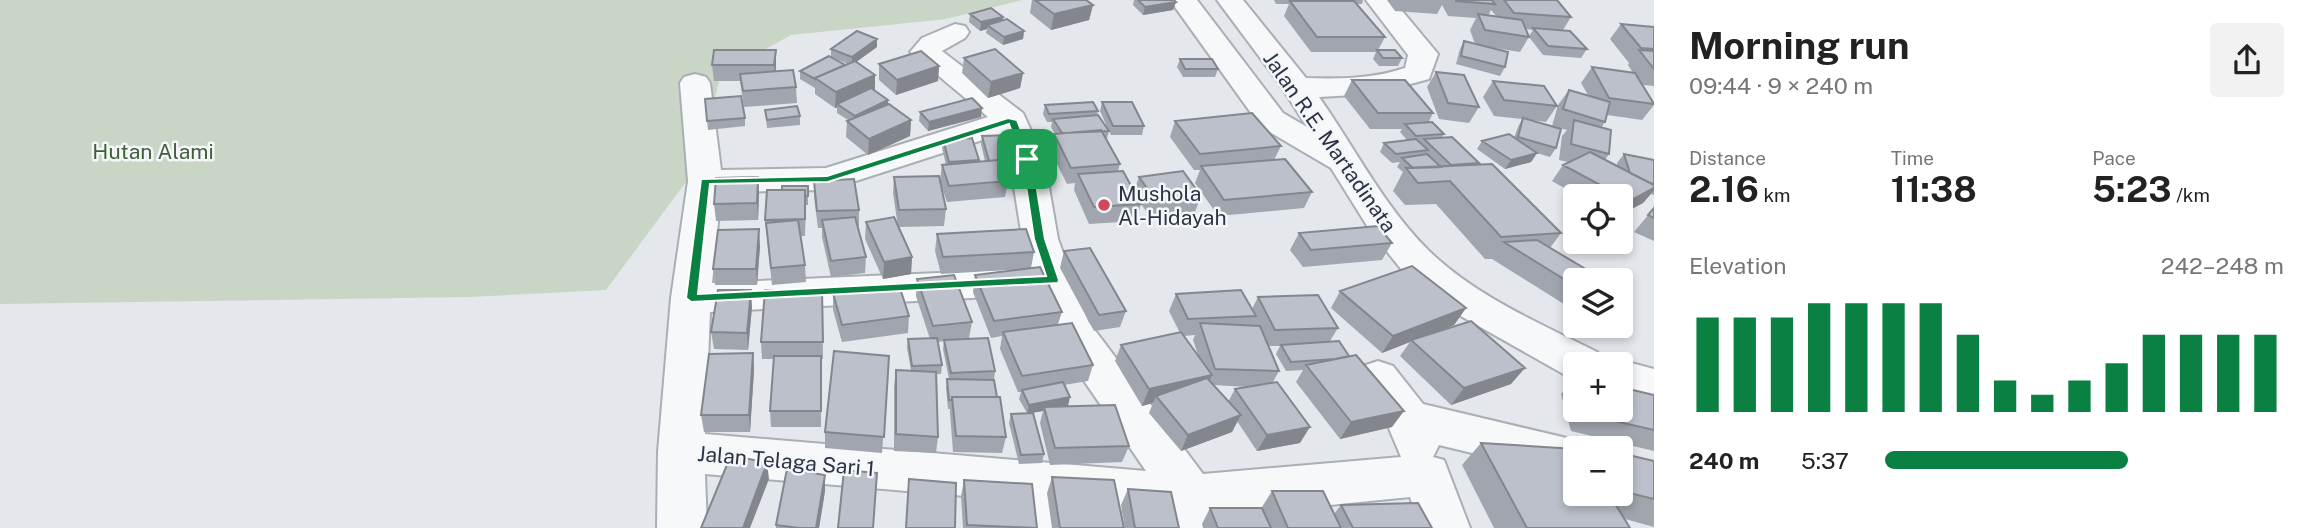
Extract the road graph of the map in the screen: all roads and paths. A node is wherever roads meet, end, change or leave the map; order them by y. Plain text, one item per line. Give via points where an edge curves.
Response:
1 (1183, 0) edge
2 (1230, 0) edge
3 (1379, 0) edge
4 (955, 32) dead end
5 (695, 83) dead end
6 (1297, 87) junction
7 (1012, 120) junction
8 (1345, 163) junction
9 (705, 181) junction
10 (1054, 280) junction
11 (691, 298) junction
12 (1563, 354) edge
13 (1378, 379) edge
14 (1633, 380) edge
15 (1654, 386) edge
16 (1409, 419) junction
17 (681, 452) junction
18 (1563, 455) edge
19 (1427, 475) junction
20 (1035, 481) junction
21 (1195, 513) edge
22 (682, 528) edge
23 (1042, 528) edge
24 (1446, 528) edge

1 - 8 street via 1272,120
2 - 6 street, Jalan R.E. Martadinata
3 - 6 street via 1423,54 1418,73 1396,82 1356,88
4 - 7 street via 925,52
5 - 9 street, Jalan Telaga Sari 1
6 - 8 street, Jalan R.E. Martadinata
7 - 9 street via 828,179
7 - 10 street via 1027,159 1039,239
8 - 12 street, Jalan R.E. Martadinata via 1373,209 1416,261 1484,313
9 - 11 street, Jalan Telaga Sari 1
10 - 11 street
10 - 21 street via 1069,326
11 - 17 street, Jalan Telaga Sari 1
13 - 16 street
14 - 15 street
16 - 18 street
16 - 19 street
17 - 20 street, Jalan Telaga Sari 1
17 - 22 street
19 - 21 street, Jalan Telaga Sari 1
19 - 24 street
20 - 21 street, Jalan Telaga Sari 1
20 - 23 street

